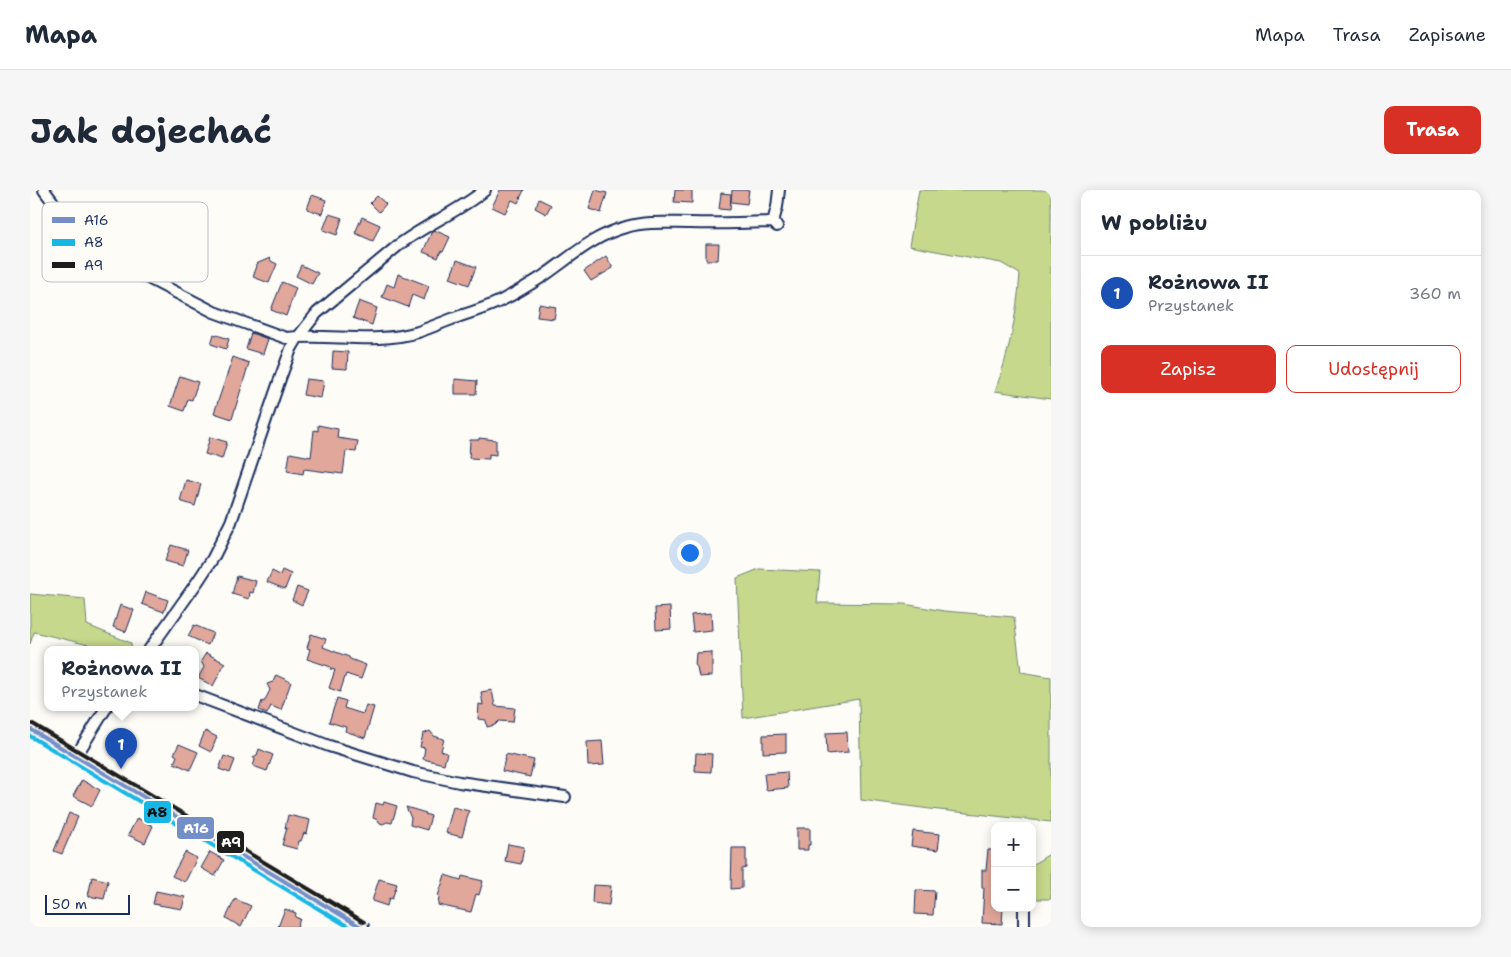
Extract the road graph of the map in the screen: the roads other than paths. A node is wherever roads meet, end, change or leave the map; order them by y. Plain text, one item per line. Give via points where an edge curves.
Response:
1 (44, 190) edge
2 (485, 190) edge
3 (779, 190) edge
4 (53, 202) edge
5 (156, 282) edge
6 (298, 337) junction
7 (151, 646) edge
8 (199, 697) edge
9 (104, 711) edge
10 (30, 729) edge
11 (76, 756) junction
12 (565, 796) dead end
13 (1024, 912) edge
14 (361, 927) edge
15 (1024, 927) edge

1 - 4 street
2 - 6 street via 389,252 317,313
3 - 6 street via 775,224 628,226 594,240 507,298 416,332 397,336
5 - 6 street via 214,312 286,338
6 - 7 street via 281,376 231,522 198,581
8 - 12 street via 329,746 413,772 459,782
9 - 11 street
10 - 11 main road
11 - 14 main road
13 - 15 street

